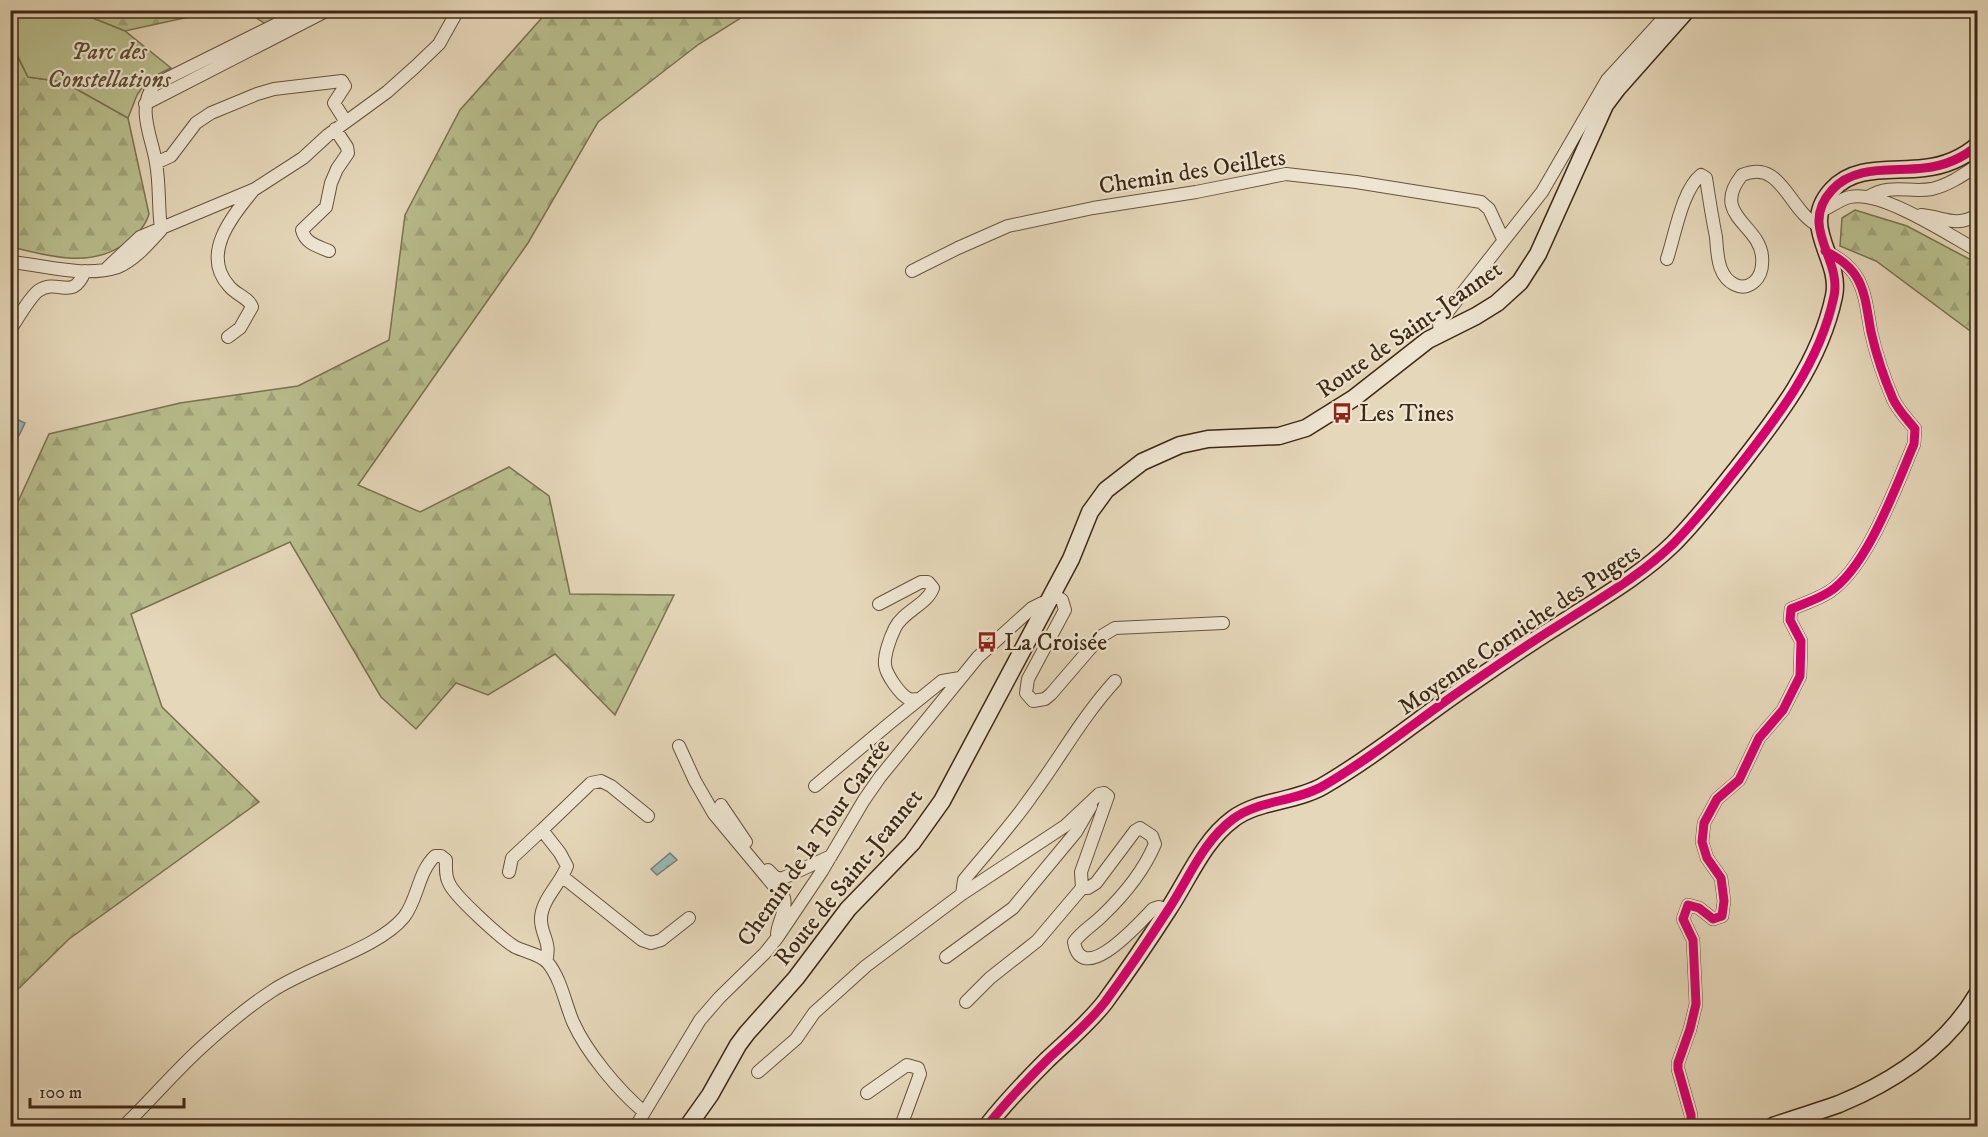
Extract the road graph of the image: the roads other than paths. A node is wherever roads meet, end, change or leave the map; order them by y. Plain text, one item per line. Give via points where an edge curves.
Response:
1 (305, 10) edge
2 (328, 10) edge
3 (458, 10) edge
4 (1671, 10) edge
5 (1687, 10) edge
6 (145, 104) junction
7 (346, 122) junction
8 (335, 129) junction
9 (1977, 145) edge
10 (156, 163) junction
11 (1977, 165) edge
12 (255, 189) junction
13 (1868, 197) junction
14 (214, 207) junction
15 (1911, 214) junction
16 (1977, 215) edge
17 (1820, 218) junction
18 (230, 221) junction
19 (161, 229) junction
20 (1503, 239) junction
21 (328, 251) dead end
22 (1825, 251) junction
23 (1977, 251) edge
24 (1667, 259) dead end
25 (10, 262) edge
26 (912, 271) dead end
27 (85, 272) junction
28 (10, 330) edge
29 (1440, 334) junction
30 (228, 337) dead end
31 (1049, 599) junction
32 (879, 604) dead end
33 (1223, 623) dead end
34 (960, 678) junction
35 (1115, 681) dead end
36 (918, 699) junction
37 (679, 746) dead end
38 (815, 786) dead end
39 (1094, 799) junction
40 (721, 805) dead end
41 (648, 816) dead end
42 (542, 830) junction
43 (831, 856) junction
44 (509, 872) dead end
45 (563, 877) junction
46 (1082, 888) junction
47 (962, 894) junction
48 (1168, 910) junction
49 (688, 918) dead end
50 (777, 938) junction
51 (946, 957) dead end
52 (546, 961) junction
53 (1977, 993) edge
54 (966, 1002) dead end
55 (758, 1072) dead end
56 (867, 1093) dead end
57 (644, 1112) junction
58 (124, 1126) edge
59 (636, 1126) edge
60 (688, 1126) edge
61 (901, 1126) edge
62 (987, 1126) edge
63 (1686, 1126) edge
64 (1773, 1126) edge

1 - 6 street via 153,85
2 - 6 street
3 - 7 street via 438,44 387,92
4 - 20 street via 1611,74 1542,192
5 - 29 main road, Route de Saint-Jeannet via 1605,105 1538,254 1520,282 1488,309
6 - 10 street
7 - 8 street
7 - 10 street via 334,103 345,86 342,81 284,87 211,112 196,123 171,156
8 - 12 street via 303,158
8 - 21 street via 348,153 331,183 326,207 302,230 304,238
9 - 17 main road via 1942,165 1879,170 1849,178 1831,191
10 - 19 street
11 - 13 street via 1948,184 1930,189 1878,191
12 - 14 street
12 - 18 street
13 - 15 street
13 - 17 street via 1850,197
14 - 18 street via 223,210
14 - 19 street
15 - 16 street via 1952,222
15 - 23 street
17 - 22 main road, Moyenne Corniche des Pugets
17 - 24 street via 1806,218 1767,172 1742,175 1731,201 1760,249 1762,264 1754,282 1748,286 1735,285 1718,262 1706,178 1701,175 1686,197
18 - 30 street via 218,245 219,269 228,286 252,307 240,328
19 - 27 street via 134,257 118,267
20 - 26 street, Chemin des Oeillets via 1489,209 1481,202 1286,174 1008,226
20 - 29 street via 1442,319
22 - 48 main road, Moyenne Corniche des Pugets via 1834,272 1834,296 1807,369 1768,429 1676,541 1638,575 1468,685 1329,783 1296,798 1236,816 1211,840
22 - 63 street via 1851,268 1860,282 1894,401 1915,429 1914,444 1866,550 1853,569 1830,592 1791,609 1790,620 1801,641 1800,676 1783,710 1759,738 1739,780 1717,799 1704,823 1702,842 1720,878 1724,901 1722,916 1713,920 1699,908 1688,905 1683,919 1693,940 1696,981 1696,1004 1678,1063 1691,1115
25 - 27 street
27 - 28 street via 75,287 47,288 34,294
29 - 31 main road, Route de Saint-Jeannet via 1306,429 1279,436 1194,441 1133,468 1106,490 1090,512 1076,549
31 - 33 street via 1062,600 1065,610 1028,680 1026,693 1034,701 1051,694 1100,637 1115,628
31 - 34 street, Chemin de la Tour Carrée via 1032,608
31 - 60 main road, Route de Saint-Jeannet via 928,821 848,909 796,978 751,1028
32 - 36 street via 921,582 928,582 933,588 931,594 903,615 894,629 885,662 896,688 909,699
34 - 36 street via 942,681
34 - 43 street, Chemin de la Tour Carrée via 880,777
35 - 47 street via 1076,728 1031,798 964,880
36 - 38 street
37 - 50 street via 714,814 784,898 786,906 777,925
39 - 46 street via 1099,794 1108,796 1081,872
39 - 47 street via 1065,826
39 - 51 street via 1076,832 1013,908
40 - 43 street via 759,861 775,877 781,879
41 - 42 street via 610,786 591,783
42 - 44 street via 512,858
42 - 45 street via 567,866
43 - 50 street, Chemin de la Tour Carrée
45 - 49 street via 651,943 661,940
45 - 52 street via 544,906 541,919 548,944
46 - 48 street via 1096,883 1140,828 1152,836 1155,844 1144,866 1102,916 1078,936 1075,948 1080,955 1097,957 1118,944 1153,909
46 - 54 street via 1037,941
47 - 55 street via 829,998 796,1039
48 - 62 main road, Moyenne Corniche des Pugets via 1103,1005
50 - 57 street, Chemin de la Tour Carrée via 700,1020
52 - 57 street via 588,1048
52 - 58 street via 514,946 455,893 448,883 446,860 435,856 404,917 364,945 270,992 204,1045
53 - 64 main road via 1952,1030 1910,1065 1856,1096
56 - 61 street via 907,1065 918,1068 920,1074
57 - 59 street, Chemin de la Tour Carrée

